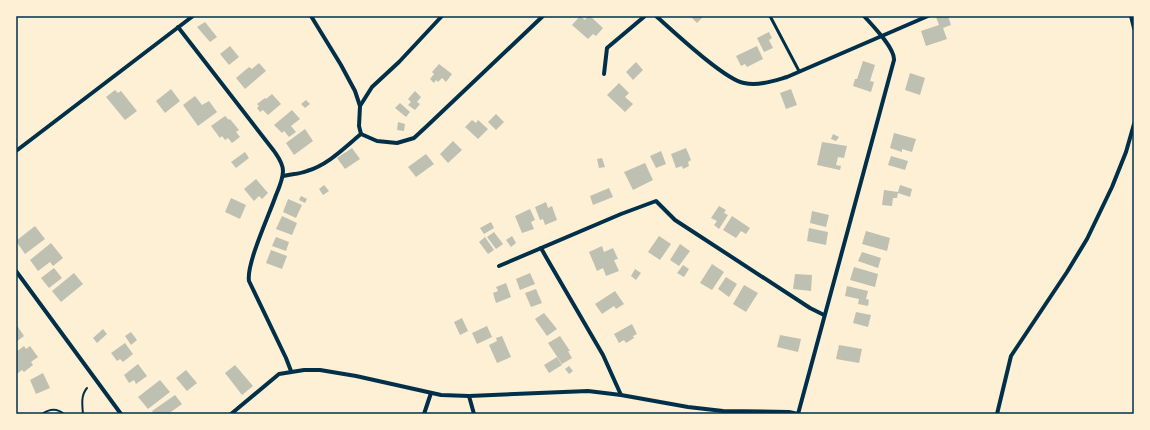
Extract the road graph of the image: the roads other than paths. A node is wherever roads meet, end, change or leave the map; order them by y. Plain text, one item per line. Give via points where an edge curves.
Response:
1 (193, 16) edge
2 (311, 16) edge
3 (442, 16) edge
4 (543, 16) edge
5 (644, 16) edge
6 (656, 16) edge
7 (770, 16) edge
8 (864, 16) edge
9 (928, 16) edge
10 (1131, 16) edge
11 (178, 27) junction
12 (1134, 28) edge
13 (881, 36) junction
14 (799, 71) junction
15 (604, 74) dead end
16 (360, 106) junction
17 (1134, 124) edge
18 (361, 134) junction
19 (16, 151) edge
20 (283, 176) junction
21 (541, 248) junction
22 (499, 266) dead end
23 (16, 271) edge
24 (824, 315) junction
25 (291, 371) junction
26 (431, 393) junction
27 (621, 395) junction
28 (470, 396) junction
29 (760, 413) edge
30 (121, 414) edge
31 (231, 414) edge
32 (424, 414) edge
33 (474, 414) edge
34 (798, 414) edge
35 (997, 414) edge

1 - 11 street
2 - 16 street via 341,65
3 - 16 street via 372,87
4 - 18 street via 414,138 397,143 377,141
5 - 15 street via 607,48
6 - 14 street via 723,72 740,82 769,82
7 - 14 lane
8 - 13 street
9 - 13 street
10 - 12 street
11 - 19 street
11 - 20 street via 274,151 282,165
13 - 14 street
13 - 24 street via 893,53 894,60
16 - 18 street via 358,119
17 - 35 street via 1112,187 1087,239 1011,356
18 - 20 street via 318,167
20 - 25 street via 248,275
21 - 22 street
21 - 24 street via 656,201 681,224
21 - 27 street via 603,355
23 - 30 street
24 - 34 street
25 - 26 street via 320,370
25 - 31 street via 279,374
26 - 28 street
26 - 32 street
27 - 28 street via 569,391
27 - 29 street via 688,407
28 - 33 street
29 - 34 street

